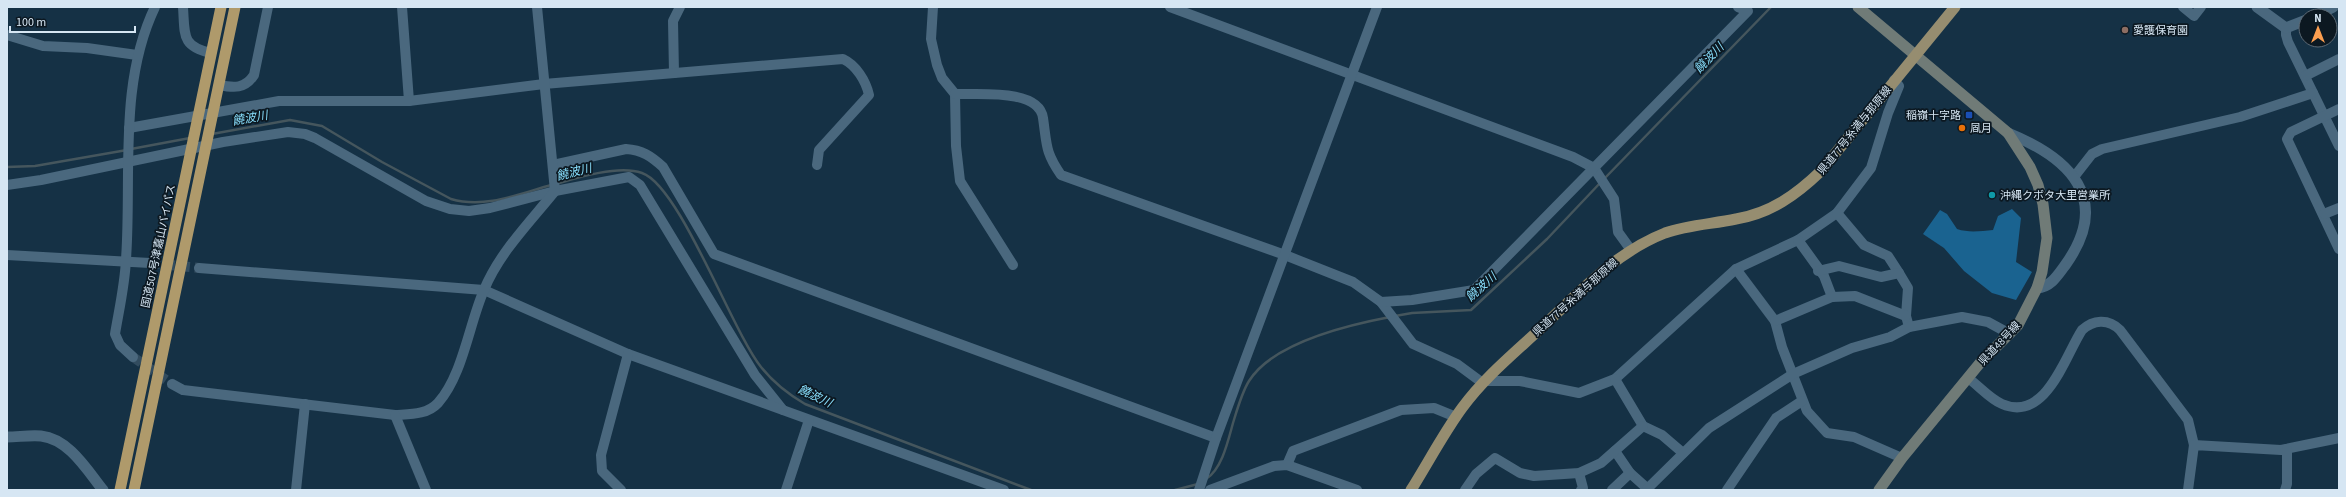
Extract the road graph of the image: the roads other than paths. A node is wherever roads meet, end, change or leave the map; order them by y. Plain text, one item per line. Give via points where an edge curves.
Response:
1 (155, 7) edge
2 (183, 7) edge
3 (221, 7) edge
4 (235, 7) edge
5 (268, 7) edge
6 (402, 7) edge
7 (537, 7) edge
8 (680, 7) edge
9 (933, 7) edge
10 (1170, 7) edge
11 (1377, 7) edge
12 (1738, 7) edge
13 (1858, 7) edge
14 (1955, 7) edge
15 (2183, 7) edge
16 (2201, 7) edge
17 (2257, 7) edge
18 (2298, 23) edge
19 (2286, 28) junction
20 (7, 35) edge
21 (211, 54) junction
22 (1915, 54) junction
23 (136, 55) junction
24 (2339, 59) edge
25 (674, 73) junction
26 (1352, 73) junction
27 (2305, 76) junction
28 (1894, 80) junction
29 (544, 84) junction
30 (219, 85) junction
31 (2313, 93) junction
32 (955, 94) junction
33 (409, 101) junction
34 (2339, 109) edge
35 (2325, 116) junction
36 (129, 128) junction
37 (2008, 133) junction
38 (2339, 146) edge
39 (128, 161) junction
40 (553, 165) junction
41 (817, 165) dead end
42 (1594, 168) junction
43 (2074, 177) junction
44 (7, 185) edge
45 (555, 191) junction
46 (2339, 208) edge
47 (1837, 213) junction
48 (2324, 214) junction
49 (1798, 240) junction
50 (2339, 249) edge
51 (1631, 250) junction
52 (7, 255) edge
53 (1285, 255) junction
54 (126, 260) junction
55 (150, 262) tunnel mouth
56 (1013, 265) dead end
57 (199, 268) tunnel mouth
58 (1736, 269) junction
59 (1818, 271) junction
60 (1899, 272) junction
61 (2037, 288) junction
62 (484, 290) junction
63 (1832, 297) junction
64 (1381, 302) junction
65 (1906, 316) junction
66 (1775, 321) junction
67 (1909, 327) junction
68 (2010, 334) junction
69 (628, 354) junction
70 (133, 357) tunnel mouth
71 (1793, 374) junction
72 (1968, 378) junction
73 (1615, 379) junction
74 (1484, 381) junction
75 (172, 384) tunnel mouth
76 (1802, 401) junction
77 (305, 404) junction
78 (783, 410) junction
79 (395, 415) junction
80 (1456, 417) junction
81 (809, 420) junction
82 (1643, 426) junction
83 (7, 437) edge
84 (1216, 438) junction
85 (2339, 438) edge
86 (2194, 445) junction
87 (2287, 449) junction
88 (1615, 451) junction
89 (1683, 453) junction
90 (1902, 458) junction
91 (1287, 465) junction
92 (1579, 473) junction
93 (1630, 473) junction
94 (991, 488) edge
95 (1583, 489) edge
96 (103, 490) edge
97 (120, 490) edge
98 (134, 490) edge
99 (296, 490) edge
100 (426, 490) edge
101 (621, 490) edge
102 (786, 490) edge
103 (1004, 490) edge
104 (1199, 490) edge
105 (1210, 490) edge
106 (1357, 490) edge
107 (1411, 490) edge
108 (1465, 490) edge
109 (1612, 490) edge
110 (1647, 490) edge
111 (1727, 490) edge
112 (1879, 490) edge
113 (2188, 490) edge
114 (2285, 490) edge

1 - 23 street
2 - 21 street via 184,35 189,45
3 - 21 highway, 国道507号津嘉山バイパス
4 - 30 highway
5 - 30 street via 254,75 249,82 236,88
6 - 33 street
7 - 29 street
8 - 25 street via 673,22
9 - 32 street via 931,39 937,65 942,78
10 - 26 street
11 - 26 street
12 - 42 street via 1748,11
13 - 22 main road, 県道48号線
14 - 22 main road, 県道77号糸満与那原線
15 - 16 street via 2194,16
17 - 19 street
18 - 19 street
19 - 27 street via 2288,42
20 - 23 street via 43,46 87,48
21 - 97 highway, 国道507号津嘉山バイパス
22 - 28 main road, 県道77号糸満与那原線
22 - 37 main road, 県道48号線
23 - 36 street
24 - 27 street
25 - 29 street
25 - 41 street via 843,59 849,62 866,84 869,95 819,150
26 - 42 street via 1573,157
26 - 53 street
27 - 31 street
28 - 47 street via 1899,86 1871,168
28 - 51 main road, 県道77号糸満与那原線 via 1821,171 1785,202 1750,216 1666,233
29 - 33 street
29 - 40 street
30 - 98 highway
31 - 35 street
31 - 43 street via 2247,115 2102,149 2092,154
32 - 53 street via 1014,95 1032,102 1043,116 1045,141 1050,158 1061,175
32 - 56 street via 960,181
33 - 36 street via 279,101
34 - 35 street
35 - 38 street
35 - 48 street via 2291,132 2287,139
36 - 39 street
37 - 43 street via 2044,152
37 - 61 main road, 県道48号線 via 2030,167 2043,204 2047,238
39 - 44 street
39 - 45 street via 288,132 305,134 426,201 450,210 490,208
39 - 54 street
40 - 45 street
40 - 84 street via 626,149 638,150 652,156 663,167 714,254
42 - 51 street via 1614,199 1618,232
42 - 64 street via 1474,290
43 - 61 street via 2085,205 2082,236 2051,283 2043,288
45 - 62 street via 500,260
45 - 78 street via 629,177 636,181 755,375
46 - 48 street
47 - 49 street
47 - 60 street via 1864,245 1888,256
48 - 50 street
49 - 58 street
49 - 59 street
51 - 74 main road, 県道77号糸満与那原線 via 1600,273
52 - 54 street
53 - 64 street via 1353,282
53 - 84 street
54 - 55 street
54 - 70 street via 115,334 120,345
57 - 62 street
58 - 66 street
58 - 73 street
59 - 60 street via 1839,266 1881,277
59 - 63 street via 1824,276
60 - 65 street via 1908,288
61 - 68 main road, 県道48号線 via 2018,325
62 - 69 street
62 - 79 street via 454,378 438,403 428,411 418,414
63 - 65 street via 1855,296
63 - 66 street
64 - 74 street via 1413,344 1457,364 1480,381
65 - 67 street
66 - 71 street
67 - 68 street via 1962,317 1992,323
67 - 71 street via 1890,337 1852,348
68 - 72 main road, 県道48号線
69 - 78 street
69 - 101 street via 601,455 602,471
71 - 76 street
71 - 89 street via 1709,428
72 - 86 street via 2003,404 2017,407 2031,404 2047,392 2082,330 2091,323 2105,322 2120,330 2183,413 2192,432
72 - 90 main road, 県道48号線
73 - 74 street via 1579,393 1520,381
73 - 82 street
74 - 80 main road, 県道77号糸満与那原線
75 - 77 street via 183,390
76 - 90 street via 1807,411 1827,433 1858,439
76 - 111 street via 1776,418
77 - 79 street
77 - 99 street
78 - 81 street
79 - 100 street
80 - 91 street via 1434,408 1401,410 1293,451
80 - 107 main road, 県道77号糸満与那原線
81 - 94 street
81 - 102 street
82 - 88 street
82 - 89 street via 1662,435
83 - 96 street via 42,436 58,441 71,451
84 - 104 street
85 - 87 street
86 - 87 street
86 - 113 street
87 - 114 street
88 - 92 street via 1601,463
88 - 93 street
89 - 110 street
90 - 112 main road, 県道48号線
91 - 105 street via 1274,466
91 - 106 street
92 - 95 street
92 - 108 street via 1534,476 1520,473 1494,458 1476,474
93 - 109 street
93 - 110 street
94 - 103 street

